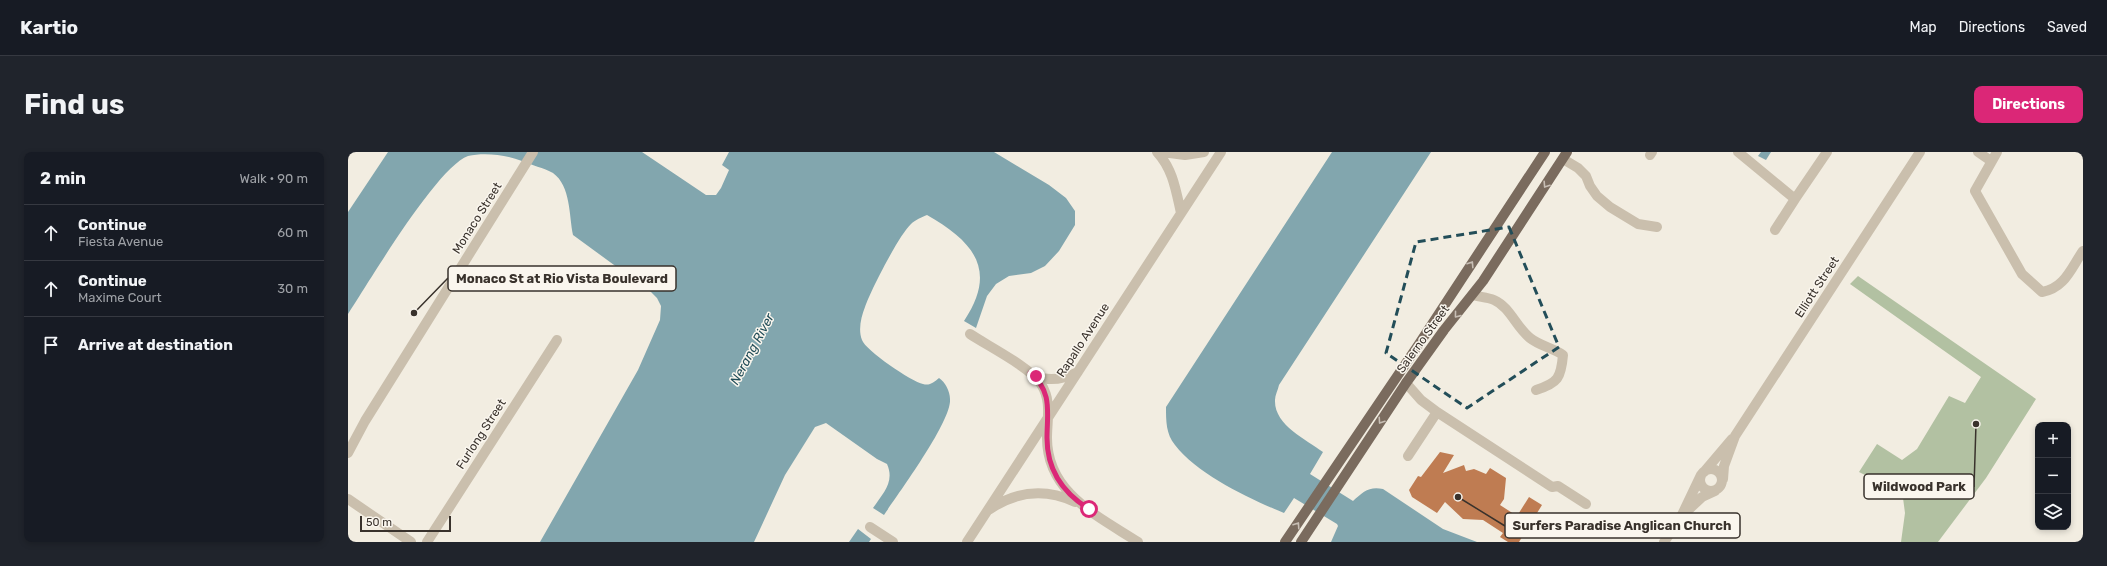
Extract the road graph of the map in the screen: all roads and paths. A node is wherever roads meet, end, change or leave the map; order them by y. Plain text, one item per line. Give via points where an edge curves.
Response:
1 (533, 152) edge
2 (1157, 152) edge
3 (1162, 152) edge
4 (1204, 152) edge
5 (1221, 152) edge
6 (1545, 152) edge
7 (1738, 152) edge
8 (1827, 152) edge
9 (1920, 152) edge
10 (1978, 152) edge
11 (1997, 152) edge
12 (1565, 155) edge
13 (1991, 161) junction
14 (1795, 199) junction
15 (1181, 213) junction
16 (1657, 227) dead end
17 (1775, 230) dead end
18 (2083, 251) edge
19 (1473, 295) junction
20 (970, 334) dead end
21 (557, 340) dead end
22 (1078, 372) junction
23 (1030, 373) junction
24 (1397, 376) junction
25 (1406, 383) junction
26 (1536, 390) dead end
27 (1437, 412) junction
28 (1049, 417) junction
29 (365, 421) junction
30 (1735, 436) junction
31 (348, 440) edge
32 (348, 453) edge
33 (1408, 456) dead end
34 (1702, 474) junction
35 (1723, 479) junction
36 (1717, 490) junction
37 (348, 499) edge
38 (1586, 504) dead end
39 (1089, 509) junction
40 (988, 511) junction
41 (1680, 519) junction
42 (870, 527) dead end
43 (411, 542) edge
44 (427, 542) edge
45 (893, 542) edge
46 (967, 542) edge
47 (1138, 542) edge
48 (1285, 542) edge
49 (1301, 542) edge
50 (1664, 542) edge

1 - 29 street, Monaco Street
2 - 15 street via 1172,176
3 - 4 street via 1181,155
5 - 15 street, Rapallo Avenue
24 -> 6 main road, Salerno Street
7 - 14 street
8 - 14 street
9 - 30 street, Elliott Street
10 - 13 street
11 - 13 street
12 - 16 street via 1586,176 1597,196 1610,207 1638,224
12 -> 19 main road, Salerno Street
13 - 18 street via 1975,191 2022,274 2032,284 2042,292 2060,285
14 - 17 street
15 - 22 street, Rapallo Avenue
19 -> 25 main road, Salerno Street
19 - 26 street via 1494,300 1502,305 1532,340 1563,355 1559,376 1552,385
20 - 23 street
21 - 44 street, Furlong Street
22 - 23 street via 1052,379
22 - 28 street, Rapallo Avenue
23 - 28 street via 1046,392
24 - 25 main road
48 -> 24 main road, Salerno Street
25 - 27 street via 1421,400
25 -> 49 main road, Salerno Street
27 - 33 street
27 - 38 street via 1552,487 1558,486
28 - 39 street via 1047,447 1054,471 1066,490
28 - 40 street, Rapallo Avenue
29 - 31 street, Monaco Street
29 - 32 street, Monaco Street
30 - 34 street, Elliott Street
30 - 35 street, Elliott Street via 1724,466
34 - 35 street via 1708,469 1715,470
34 - 36 street via 1701,484 1704,489
34 - 41 street, Elliott Street
35 - 36 street
36 - 41 street, Elliott Street via 1697,502
37 - 43 street
39 - 40 street via 1064,498 1036,493 1010,498
39 - 47 street
40 - 46 street, Rapallo Avenue
41 - 50 street, Elliott Street
42 - 45 street

